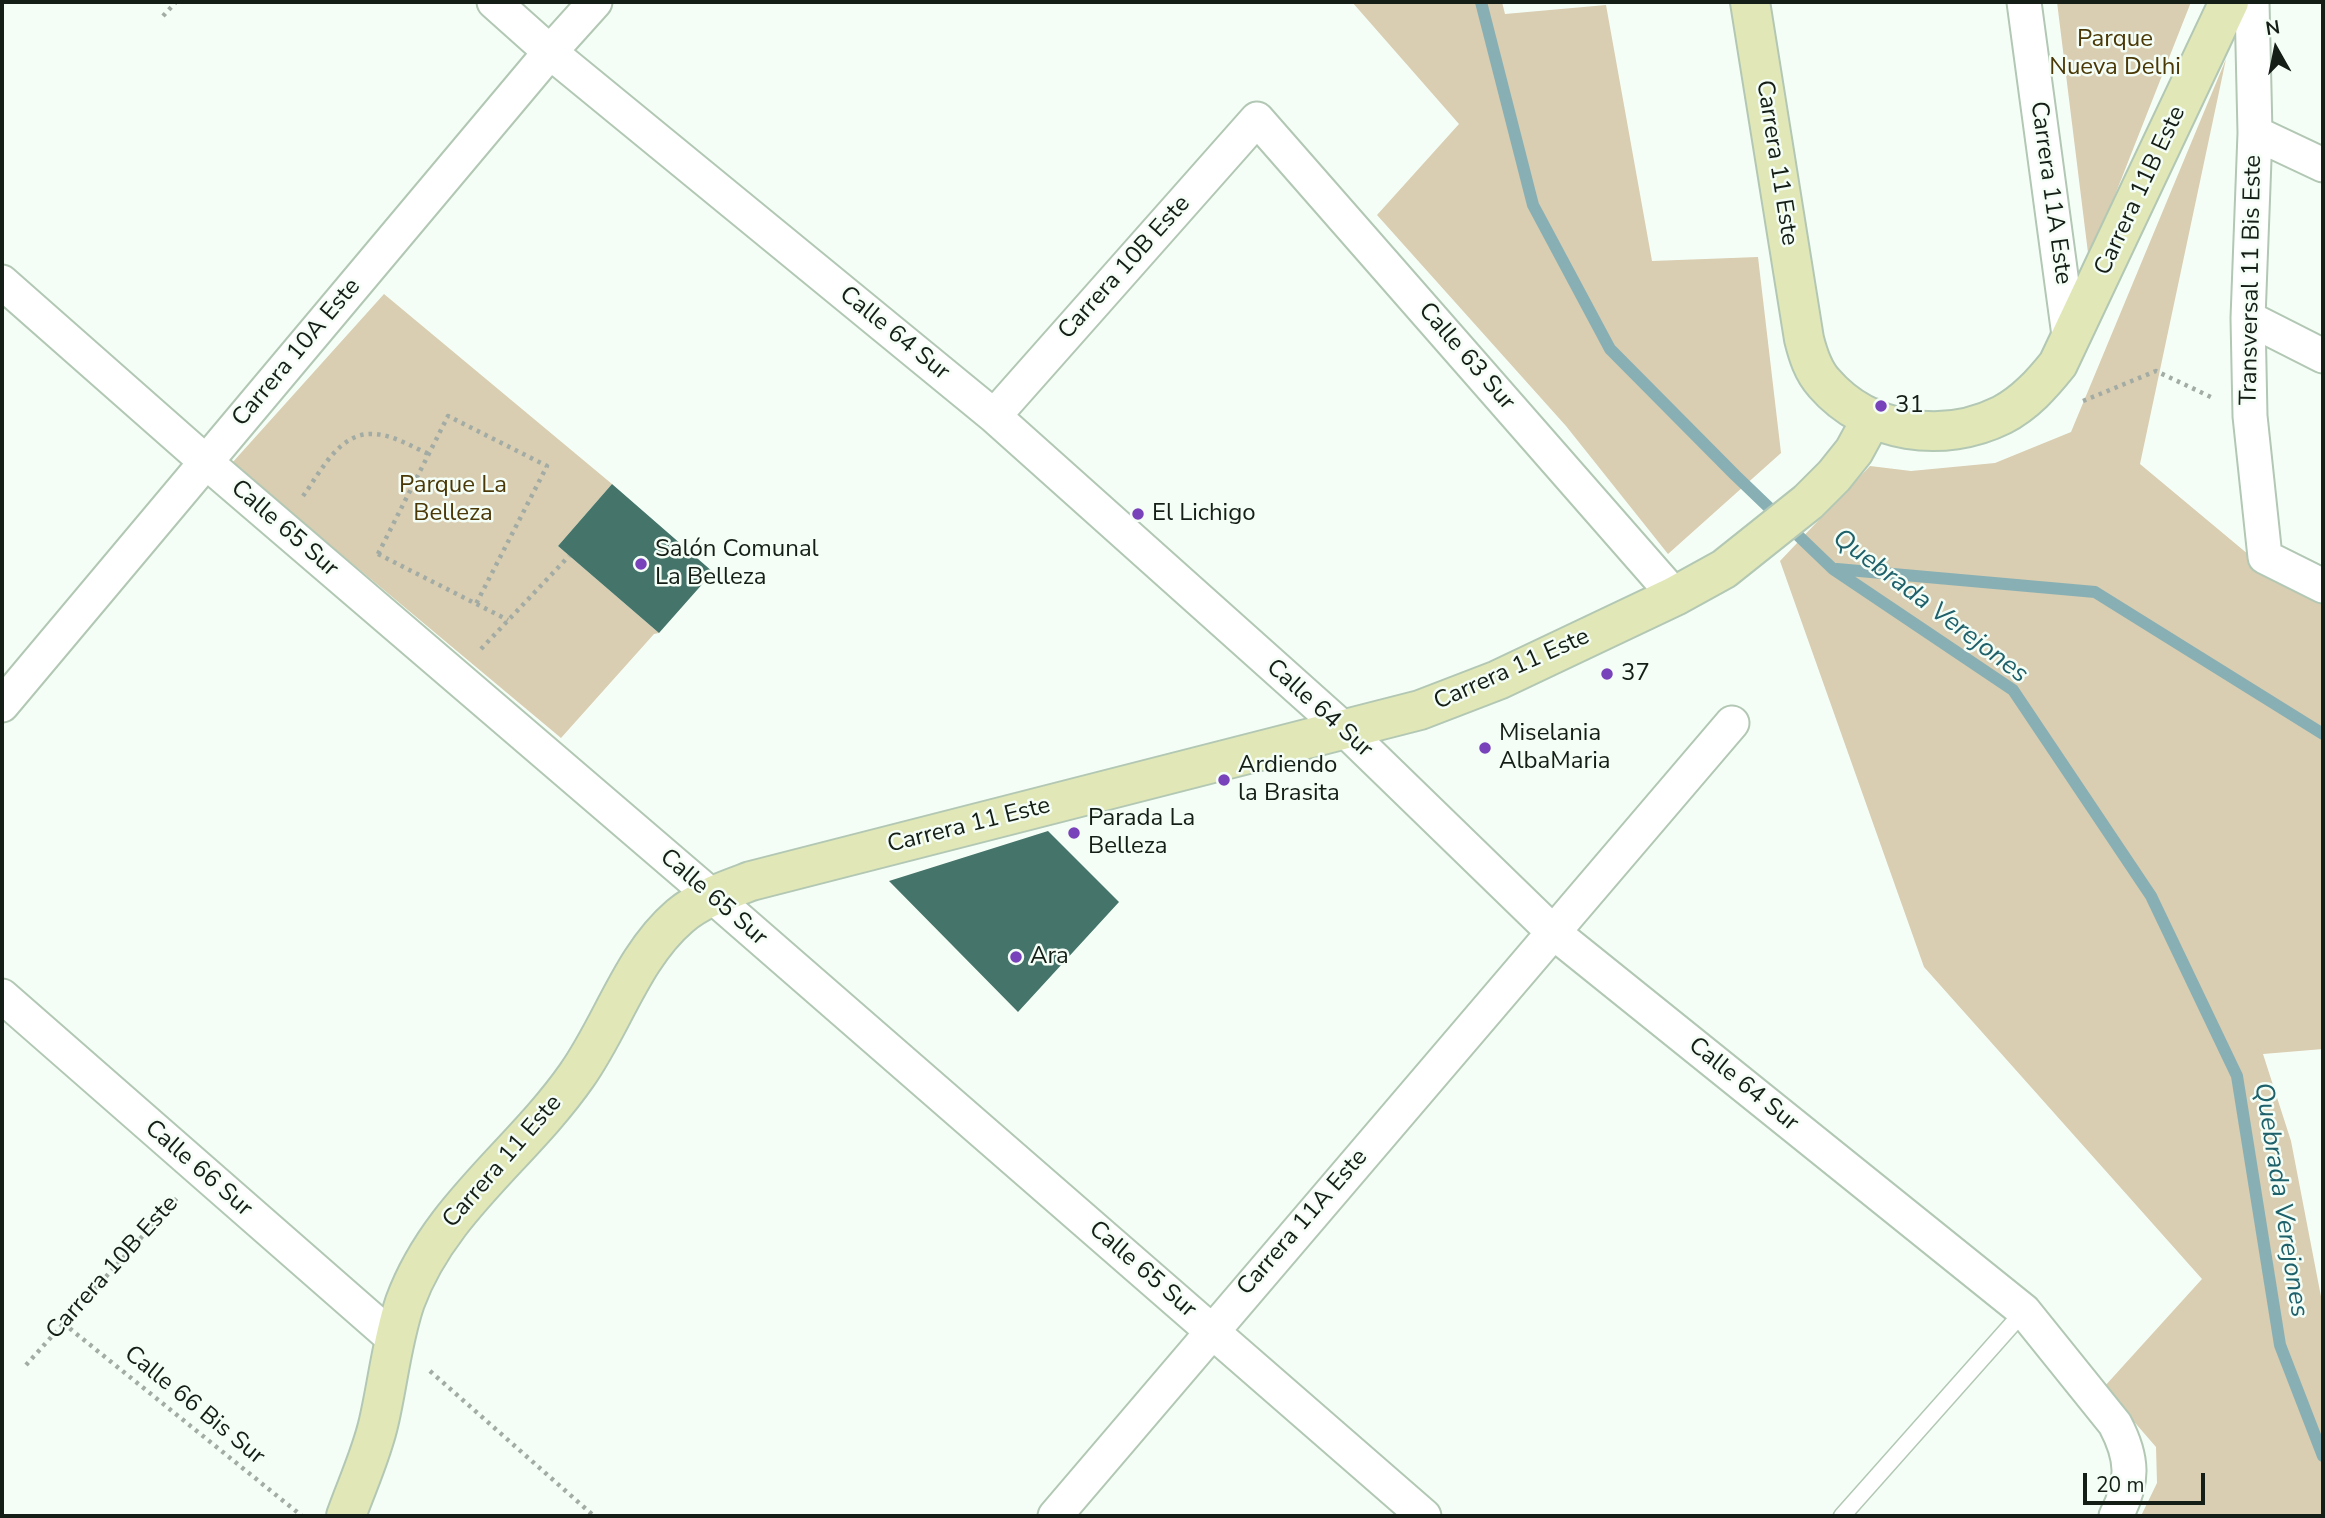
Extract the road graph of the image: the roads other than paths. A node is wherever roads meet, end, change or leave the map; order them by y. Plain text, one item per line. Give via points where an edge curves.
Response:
1 (494, 2) edge
2 (595, 2) edge
3 (1751, 2) edge
4 (2024, 2) edge
5 (2229, 2) edge
6 (2252, 2) edge
7 (550, 52) junction
8 (1257, 119) joint
9 (2255, 133) junction
10 (2323, 165) edge
11 (2, 282) edge
12 (2248, 318) junction
13 (2070, 342) junction
14 (2323, 356) edge
15 (993, 416) junction
16 (1872, 418) junction
17 (206, 461) junction
18 (2323, 586) edge
19 (1675, 596) junction
20 (2, 705) edge
21 (1732, 723) dead end
22 (1345, 730) junction
23 (712, 896) junction
24 (1553, 932) junction
25 (2, 996) edge
26 (2024, 1311) junction
27 (1211, 1331) junction
28 (395, 1340) junction
29 (346, 1516) edge
30 (1055, 1516) edge
31 (1424, 1516) edge
32 (1842, 1516) edge
33 (2116, 1516) edge

1 - 7 street, Calle 64 Sur
2 - 7 street, Carrera 10A Este
3 - 16 street, Carrera 11 Este via 1804,340 1823,382
4 - 13 street, Carrera 11A Este
5 - 13 street, Carrera 11B Este
6 - 9 street, Transversal 11 Bis Este
7 - 15 street, Calle 64 Sur
7 - 17 street, Carrera 10A Este
8 - 15 street, Carrera 10B Este
8 - 19 street, Calle 63 Sur
9 - 10 street
9 - 12 street, Transversal 11 Bis Este
11 - 17 street, Calle 65 Sur
12 - 14 street
12 - 18 street, Transversal 11 Bis Este via 2250,415 2265,557
13 - 16 street, Carrera 11B Este via 2043,384 2004,414 1981,424 1932,432 1908,430
15 - 22 street, Calle 64 Sur
16 - 19 street, Carrera 11 Este via 1854,451 1808,502 1724,569
17 - 20 street, Carrera 10A Este
17 - 23 street, Calle 65 Sur
19 - 22 street, Carrera 11 Este via 1498,680 1420,710
21 - 24 street, Carrera 11A Este
22 - 23 street, Carrera 11 Este via 751,881
22 - 24 street, Calle 64 Sur
23 - 27 street, Calle 65 Sur
23 - 28 street, Carrera 11 Este via 681,914 654,943 576,1076 448,1222 405,1302
24 - 26 street, Calle 64 Sur
24 - 27 street, Carrera 11A Este
25 - 28 street, Calle 66 Sur
26 - 32 lane
26 - 33 street, Calle 64 Sur via 2115,1423 2127,1449 2128,1490
27 - 30 street, Carrera 11A Este
27 - 31 street, Calle 65 Sur
28 - 29 street, Carrera 11 Este via 378,1424

